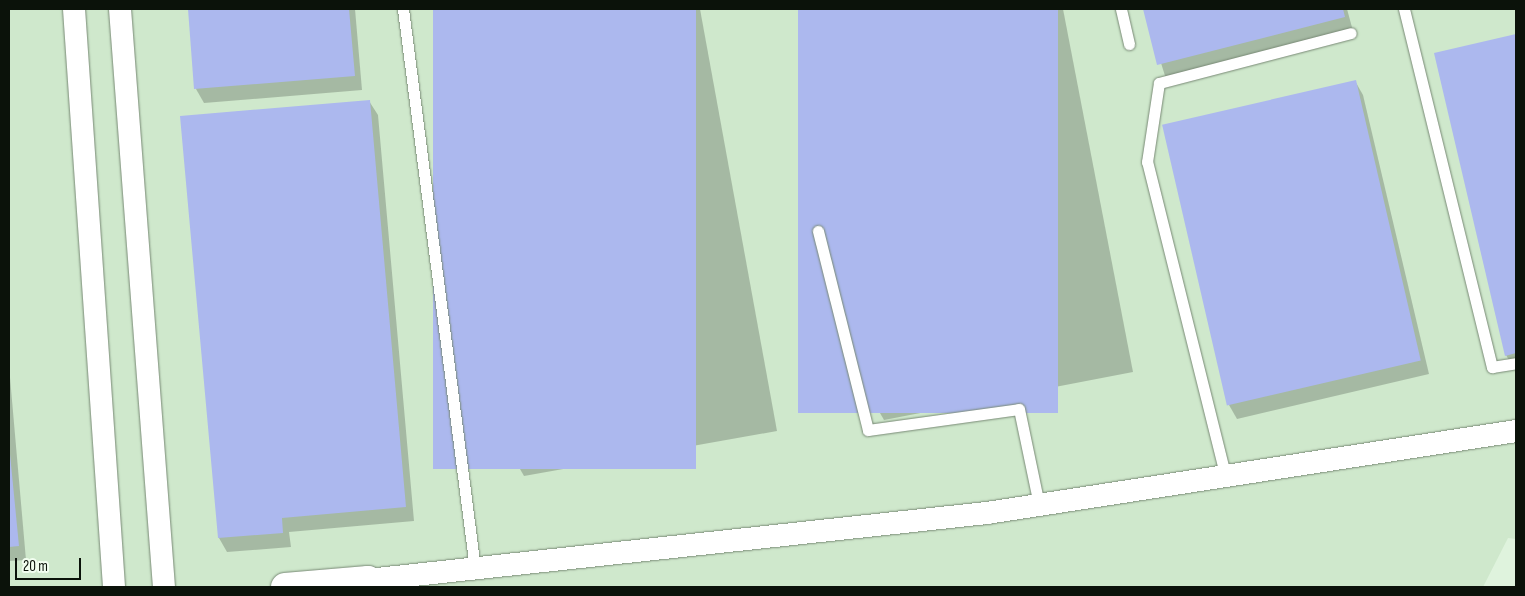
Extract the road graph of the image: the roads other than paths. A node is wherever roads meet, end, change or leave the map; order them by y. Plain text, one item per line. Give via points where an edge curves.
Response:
1 (74, 9) edge
2 (120, 9) edge
3 (403, 9) edge
4 (1121, 9) edge
5 (1404, 9) edge
6 (1351, 32) dead end
7 (1130, 44) dead end
8 (818, 231) dead end
9 (1516, 363) edge
10 (1516, 431) edge
11 (1226, 478) junction
12 (1039, 505) junction
13 (475, 568) junction
14 (368, 583) edge
15 (114, 587) edge
16 (164, 587) edge
17 (285, 587) edge

1 - 15 street
2 - 16 street
3 - 13 lane
4 - 7 lane
5 - 9 lane via 1492,367
6 - 11 lane via 1160,83 1147,162
8 - 12 lane via 868,430 1019,409
10 - 11 street
11 - 12 street
12 - 13 street
13 - 14 street
14 - 17 street

